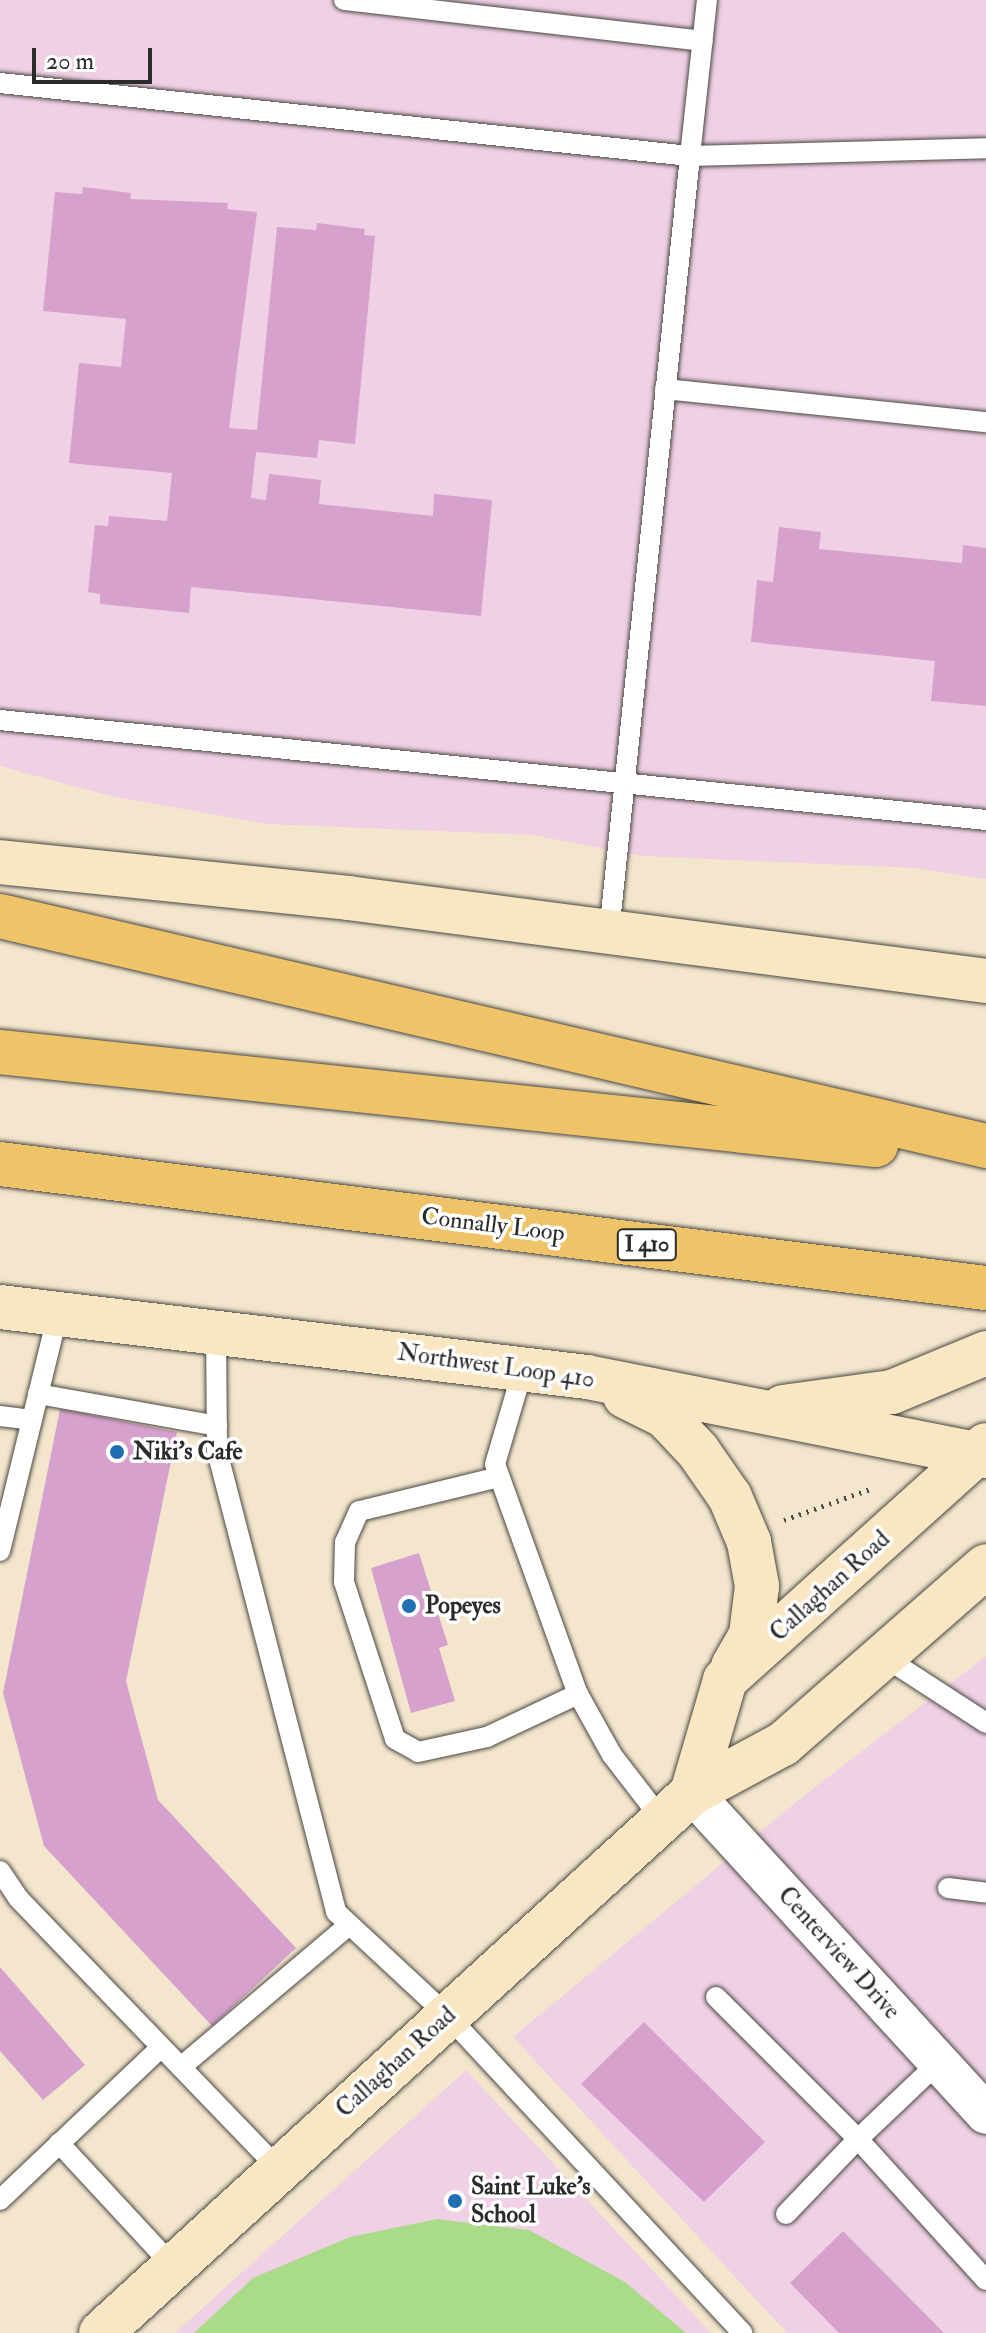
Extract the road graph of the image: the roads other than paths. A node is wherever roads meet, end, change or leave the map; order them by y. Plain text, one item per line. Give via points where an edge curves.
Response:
1 (344, 0) edge
2 (707, 0) edge
3 (703, 41) junction
4 (0, 83) edge
5 (986, 148) edge
6 (690, 156) junction
7 (665, 389) junction
8 (986, 422) edge
9 (0, 720) edge
10 (624, 785) junction
11 (986, 820) edge
12 (0, 862) edge
13 (0, 916) edge
14 (609, 933) junction
15 (986, 981) edge
16 (0, 1052) edge
17 (986, 1146) edge
18 (986, 1157) edge
19 (0, 1164) edge
20 (0, 1191) edge
21 (308, 1202) junction
22 (986, 1288) edge
23 (0, 1307) edge
24 (58, 1313) junction
25 (216, 1330) junction
26 (986, 1353) edge
27 (523, 1369) junction
28 (587, 1377) junction
29 (38, 1394) junction
30 (749, 1412) junction
31 (0, 1416) edge
32 (32, 1420) junction
33 (217, 1426) junction
34 (983, 1452) edge
35 (499, 1477) junction
36 (0, 1551) edge
37 (986, 1566) edge
38 (883, 1656) junction
39 (725, 1680) junction
40 (578, 1694) junction
41 (986, 1723) edge
42 (677, 1806) junction
43 (0, 1871) edge
44 (948, 1888) dead end
45 (986, 1893) edge
46 (349, 1925) junction
47 (716, 1997) dead end
48 (447, 2015) junction
49 (161, 2047) junction
50 (939, 2062) junction
51 (181, 2067) junction
52 (986, 2114) edge
53 (858, 2139) junction
54 (59, 2143) junction
55 (279, 2169) junction
56 (0, 2200) edge
57 (786, 2214) dead end
58 (173, 2266) junction
59 (986, 2280) edge
60 (101, 2333) edge
61 (742, 2333) edge

1 - 3 lane
2 - 3 lane
3 - 6 lane
4 - 6 lane
5 - 6 lane
6 - 7 lane
7 - 8 lane
7 - 10 lane
9 - 10 lane
10 - 11 lane
10 - 14 lane
12 - 14 main road
13 - 17 highway
14 - 15 main road
16 - 18 highway
19 - 21 highway, Connally Loop / I 410
20 - 21 highway
21 - 22 highway, Connally Loop / I 410
23 - 24 main road, Northwest Loop 410
24 - 25 main road, Northwest Loop 410
24 - 29 lane
25 - 27 main road, Northwest Loop 410
25 - 33 lane
26 - 30 main road via 892,1392
27 - 28 main road, Northwest Loop 410
27 - 35 lane via 495,1464
28 - 30 main road, Northwest Loop 410
28 - 39 main road via 665,1416 730,1497 749,1542 757,1586 751,1635
29 - 32 lane
29 - 33 lane
30 - 34 main road, Northwest Loop 410
31 - 32 lane
32 - 36 lane
33 - 46 lane via 217,1451 336,1912
34 - 39 main road, Callaghan Road
35 - 40 lane
35 - 40 lane via 359,1511 345,1542 344,1582 395,1739 418,1752 487,1737
37 - 38 main road, Callaghan Road
38 - 41 lane
38 - 42 main road, Callaghan Road via 783,1744
39 - 42 main road
40 - 42 lane via 612,1755
42 - 48 main road, Callaghan Road
42 - 50 street, Centerview Drive
43 - 49 lane via 18,1898
44 - 45 lane
46 - 48 lane
46 - 51 lane
47 - 53 lane
48 - 55 main road, Callaghan Road
48 - 61 lane
49 - 51 lane
49 - 54 lane
50 - 52 street, Centerview Drive
50 - 53 lane
51 - 55 lane
53 - 57 lane
53 - 59 lane
54 - 56 lane
54 - 58 lane
55 - 58 main road, Callaghan Road
58 - 60 main road, Callaghan Road

